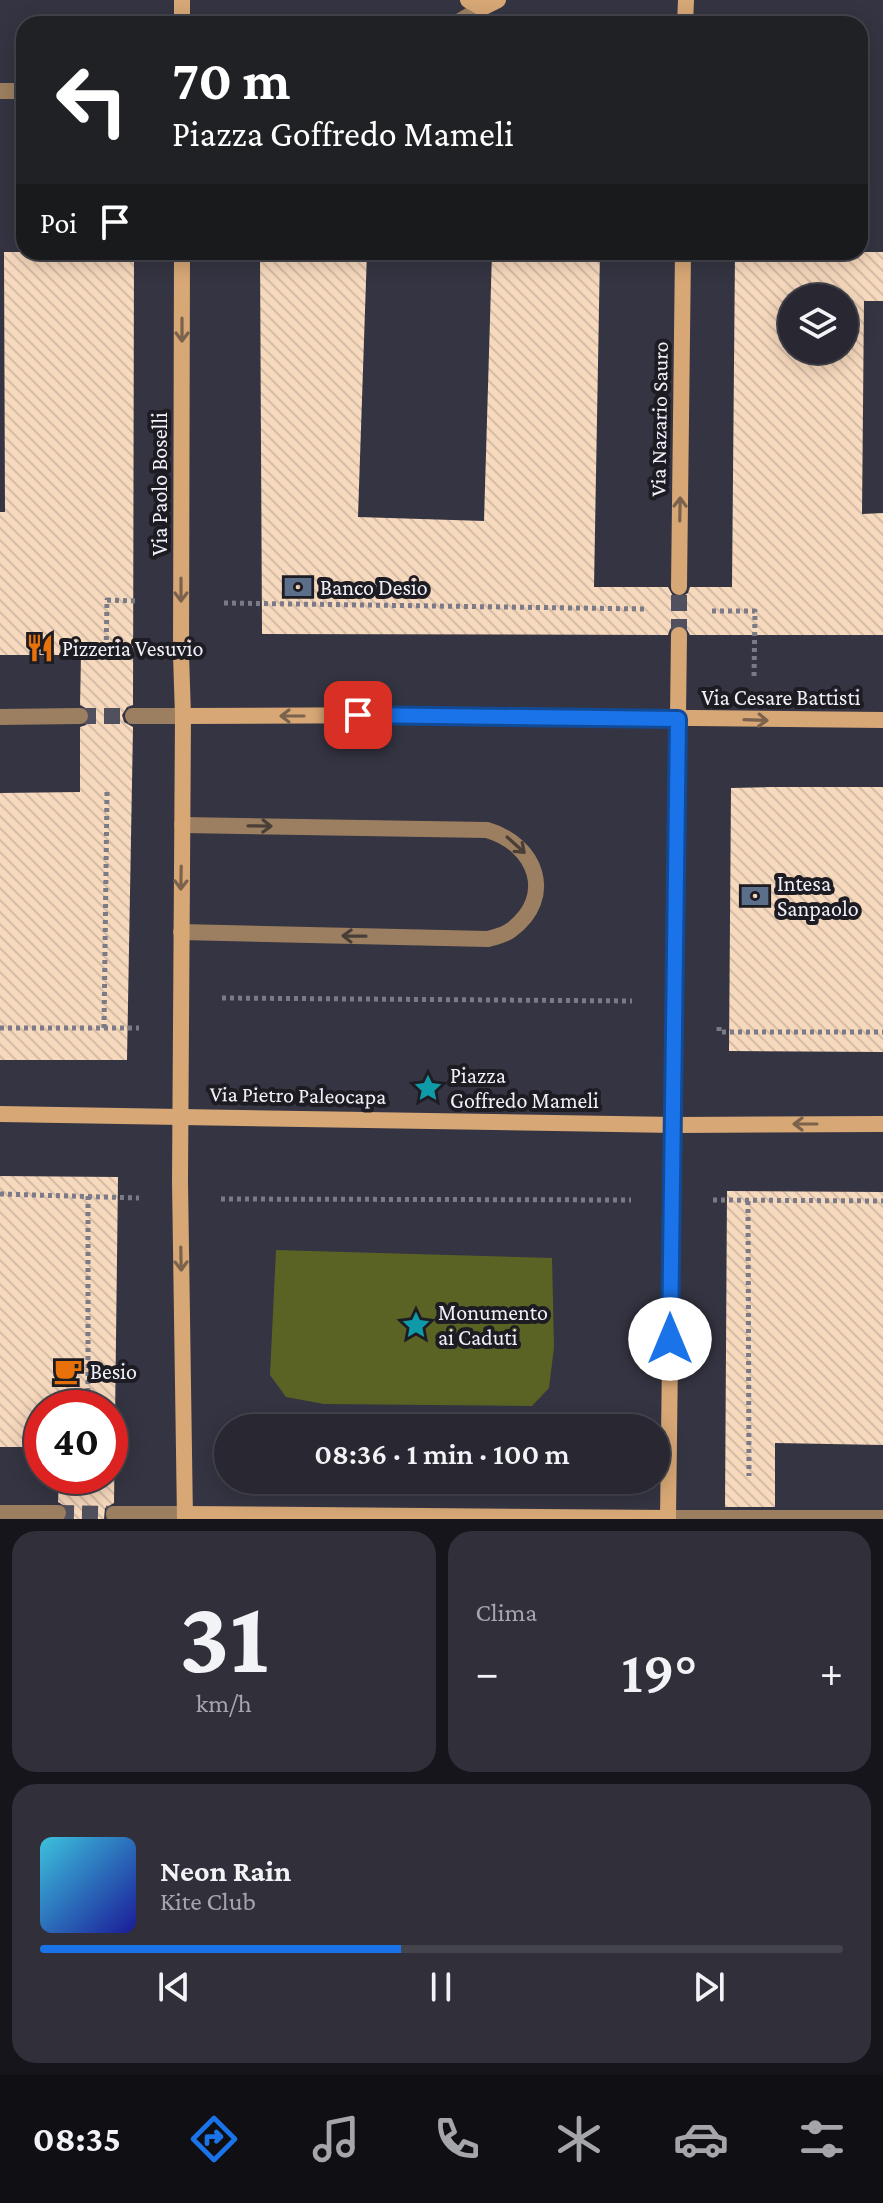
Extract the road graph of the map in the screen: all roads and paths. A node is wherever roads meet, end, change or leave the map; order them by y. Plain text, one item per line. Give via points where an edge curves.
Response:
1 (498, 0) edge
2 (475, 4) edge
3 (182, 260) edge
4 (683, 260) edge
5 (679, 587) tunnel mouth
6 (133, 601) dead end
7 (262, 604) dead end
8 (593, 609) dead end
9 (733, 611) dead end
10 (679, 635) tunnel mouth
11 (755, 635) dead end
12 (106, 656) dead end
13 (80, 716) tunnel mouth
14 (133, 716) tunnel mouth
15 (183, 716) junction
16 (0, 717) edge
17 (678, 719) junction
18 (883, 720) edge
19 (107, 791) dead end
20 (182, 825) junction
21 (181, 932) junction
22 (215, 998) dead end
23 (635, 1001) dead end
24 (128, 1027) dead end
25 (0, 1028) edge
26 (104, 1028) junction
27 (729, 1031) dead end
28 (883, 1032) edge
29 (0, 1114) edge
30 (180, 1115) junction
31 (883, 1124) edge
32 (675, 1125) junction
33 (0, 1194) edge
34 (88, 1196) junction
35 (118, 1197) dead end
36 (211, 1198) dead end
37 (635, 1200) dead end
38 (715, 1200) dead end
39 (748, 1201) junction
40 (883, 1201) edge
41 (88, 1390) edge
42 (749, 1485) dead end
43 (0, 1513) edge
44 (58, 1513) dead end
45 (114, 1514) dead end
46 (185, 1517) edge
47 (668, 1518) edge
48 (883, 1518) edge

1 - 2 street
3 -> 15 street, Via Paolo Boselli
5 -> 4 street, Via Nazario Sauro
6 - 12 path via 107,600
7 - 8 path
9 - 11 path via 755,611
10 - 17 street
13 - 16 street
14 - 15 street
17 -> 15 street
15 - 20 street
17 -> 18 street, Via Cesare Battisti
17 - 32 street
19 - 26 path
20 -> 21 street
20 -> 21 street via 487,830 520,846 536,878 528,913 509,932 488,939
21 - 30 street
22 - 23 path
24 - 26 path
25 - 26 path
27 - 28 path
29 - 30 street, Via Pietro Paleocapa
30 - 32 street, Via Pietro Paleocapa
30 -> 46 street
31 -> 32 street, Via Pietro Paleocapa
32 - 47 street
33 - 34 path
34 - 35 path
34 - 41 path
36 - 37 path
38 - 39 path
39 - 40 path
39 - 42 path
43 - 44 street
45 - 46 street
46 - 47 street
47 - 48 street

